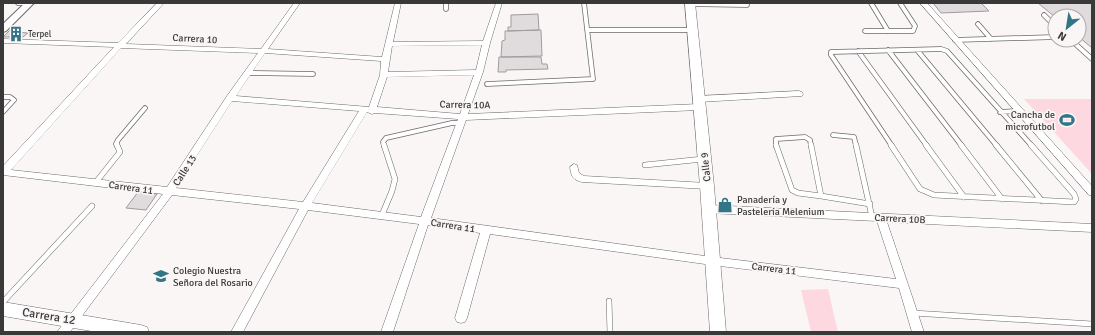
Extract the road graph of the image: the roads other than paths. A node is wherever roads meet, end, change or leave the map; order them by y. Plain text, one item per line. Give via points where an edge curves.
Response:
1 (18, 3) edge
2 (30, 3) edge
3 (161, 3) edge
4 (297, 3) edge
5 (398, 3) edge
6 (446, 3) edge
7 (499, 3) edge
8 (584, 3) edge
9 (870, 3) edge
10 (900, 3) edge
11 (923, 3) edge
12 (690, 4) edge
13 (747, 5) dead end
14 (446, 9) dead end
15 (1044, 15) dead end
16 (1047, 18) edge
17 (978, 24) dead end
18 (3, 29) edge
19 (587, 30) junction
20 (692, 30) junction
21 (865, 31) dead end
22 (888, 31) junction
23 (1047, 37) edge
24 (991, 39) junction
25 (955, 40) junction
26 (3, 41) edge
27 (486, 43) junction
28 (120, 44) junction
29 (389, 44) junction
30 (1079, 48) edge
31 (888, 50) junction
32 (917, 50) junction
33 (262, 51) junction
34 (858, 51) junction
35 (385, 59) junction
36 (1092, 59) edge
37 (479, 72) junction
38 (248, 73) junction
39 (314, 74) dead end
40 (384, 74) junction
41 (487, 84) dead end
42 (799, 94) dead end
43 (3, 97) edge
44 (230, 98) junction
45 (699, 103) junction
46 (145, 108) dead end
47 (368, 110) junction
48 (1020, 111) junction
49 (3, 112) edge
50 (1000, 112) junction
51 (461, 120) junction
52 (833, 135) dead end
53 (705, 158) junction
54 (645, 165) dead end
55 (574, 167) dead end
56 (3, 172) edge
57 (96, 182) junction
58 (707, 186) junction
59 (169, 192) junction
60 (1092, 192) edge
61 (821, 196) junction
62 (964, 197) junction
63 (1002, 199) junction
64 (1042, 201) junction
65 (870, 204) junction
66 (92, 206) dead end
67 (306, 206) junction
68 (708, 209) junction
69 (382, 215) junction
70 (876, 217) junction
71 (425, 220) junction
72 (1092, 228) edge
73 (486, 230) junction
74 (712, 261) junction
75 (903, 284) junction
76 (3, 302) edge
77 (609, 302) dead end
78 (3, 309) edge
79 (913, 313) junction
80 (461, 318) dead end
81 (1092, 324) edge
82 (67, 326) edge
83 (142, 332) edge
84 (237, 332) edge
85 (387, 332) edge
86 (610, 332) edge
87 (718, 332) edge
88 (918, 332) edge

1 - 2 lane
2 - 18 street
3 - 28 street
4 - 33 street, Calle 13
5 - 29 street
6 - 14 lane
7 - 27 street
8 - 19 lane
9 - 22 lane
10 - 22 lane via 916,26 915,29
11 - 25 street
12 - 13 lane
12 - 20 main road, Calle 9
15 - 16 lane
17 - 24 lane
19 - 20 lane
19 - 41 lane via 593,79
20 - 45 main road, Calle 9
21 - 22 lane
23 - 24 lane
24 - 25 lane
25 - 48 street
26 - 28 street, Carrera 10
27 - 29 street
27 - 37 street
28 - 33 street, Carrera 10
28 - 56 street
29 - 35 street
30 - 36 lane
31 - 32 lane
31 - 34 lane
31 - 63 lane
32 - 50 lane via 947,51
32 - 64 lane
33 - 35 street, Carrera 10
33 - 38 street, Calle 13
34 - 62 lane
34 - 62 lane via 833,51 831,55 920,189 934,195
35 - 40 street
37 - 40 street
37 - 51 street
38 - 39 lane
38 - 44 street, Calle 13
40 - 47 street
42 - 45 street, Carrera 10A
43 - 49 lane via 14,100
44 - 47 street, Carrera 10A
44 - 59 street, Calle 13
45 - 51 street, Carrera 10A
45 - 53 main road, Calle 9
46 - 57 lane via 118,140 116,144 120,152
47 - 51 street, Carrera 10A
47 - 67 street
48 - 50 lane
48 - 60 street
50 - 64 lane via 1076,199 1074,202
51 - 69 lane via 386,138 383,142 395,178
51 - 71 street
52 - 65 lane via 854,137
53 - 54 lane
53 - 58 main road, Calle 9
55 - 58 street via 575,175 582,179
56 - 57 street, Carrera 11
57 - 59 street, Carrera 11
58 - 68 main road, Calle 9
59 - 67 street, Carrera 11
59 - 82 street, Calle 13
61 - 61 lane via 792,190 775,143 776,139 805,137 810,140
61 - 65 lane
62 - 63 lane
63 - 64 lane
65 - 70 lane
66 - 76 lane
67 - 69 street, Carrera 11
67 - 84 street
68 - 70 street, Carrera 10B
68 - 74 main road, Calle 9
69 - 71 street, Carrera 11
70 - 72 street, Carrera 10B
70 - 75 street
71 - 73 street, Carrera 11
71 - 85 street
73 - 74 street, Carrera 11
73 - 80 street
74 - 75 street, Carrera 11
74 - 87 main road, Calle 9
75 - 79 street
77 - 86 lane
78 - 82 main road, Carrera 12
79 - 81 lane
79 - 88 street
82 - 83 main road, Carrera 12

